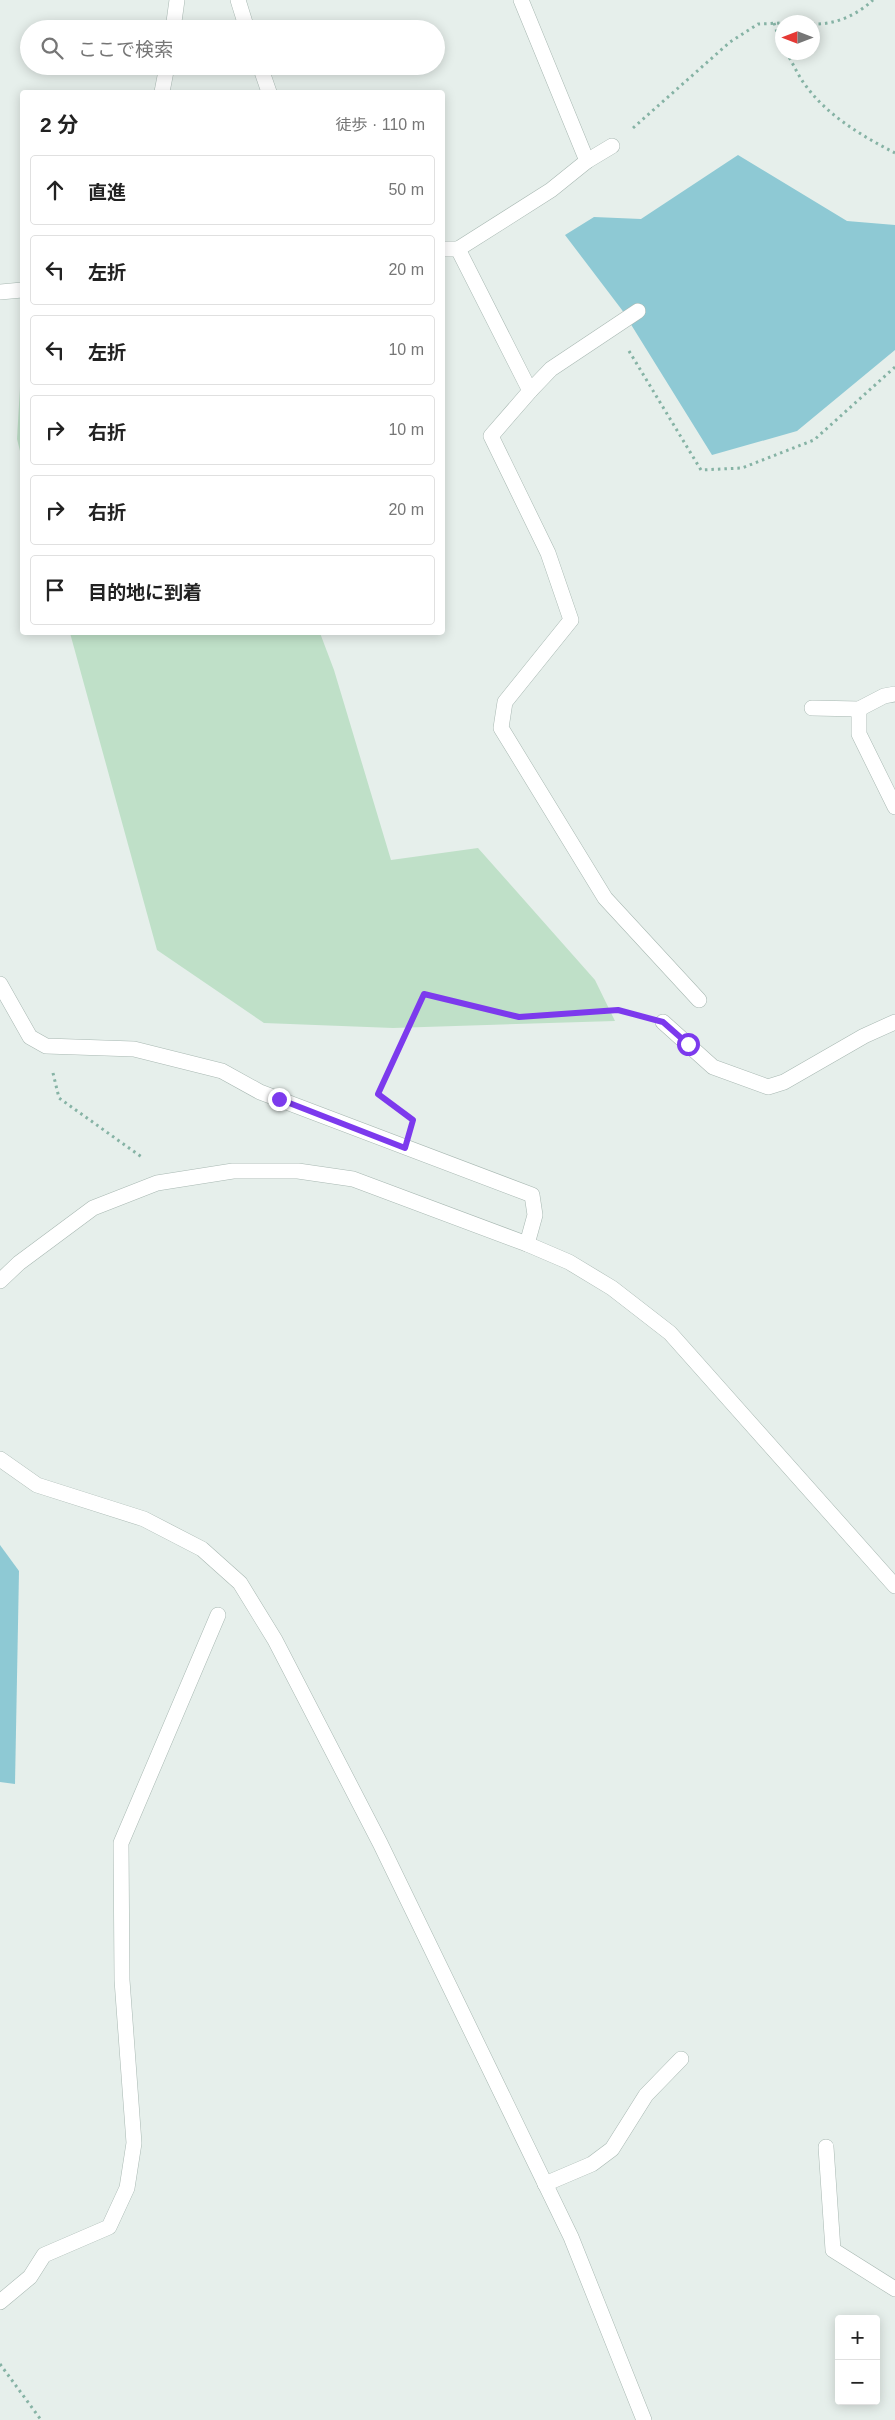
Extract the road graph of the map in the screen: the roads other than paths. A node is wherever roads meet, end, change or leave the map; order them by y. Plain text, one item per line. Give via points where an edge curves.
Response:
1 (177, 0) edge
2 (238, 0) edge
3 (522, 0) edge
4 (174, 20) edge
5 (245, 20) edge
6 (165, 75) edge
7 (263, 75) edge
8 (162, 90) edge
9 (268, 90) edge
10 (612, 146) road end
11 (587, 161) junction
12 (445, 249) edge
13 (458, 249) junction
14 (20, 290) edge
15 (0, 292) edge
16 (638, 312) dead end
17 (530, 391) junction
18 (895, 694) edge
19 (812, 708) dead end
20 (859, 710) junction
21 (895, 807) edge
22 (0, 984) edge
23 (699, 1000) dead end
24 (663, 1022) road end
25 (895, 1022) edge
26 (527, 1244) junction
27 (0, 1281) edge
28 (0, 1459) edge
29 (895, 1586) edge
30 (218, 1615) dead end
31 (682, 2059) dead end
32 (826, 2147) dead end
33 (545, 2184) junction
34 (895, 2289) edge
35 (0, 2302) edge
36 (644, 2420) edge

1 - 4 street
2 - 5 street
3 - 11 street
6 - 8 street
7 - 9 street
10 - 11 street
11 - 13 street via 551,190
12 - 13 street
13 - 17 street
14 - 15 street
16 - 17 street via 551,369
17 - 23 street via 491,436 548,553 571,620 505,702 501,728 605,898
18 - 20 street via 884,696
19 - 20 street
20 - 21 street via 859,734
22 - 26 street via 30,1037 46,1046 134,1049 222,1071 260,1092 532,1195 535,1215
24 - 25 street via 713,1067 768,1086 784,1082
26 - 27 street via 353,1179 298,1171 233,1171 157,1183 93,1208
26 - 29 street via 569,1262 612,1288 670,1333
28 - 33 street via 37,1485 144,1519 202,1549 240,1583 275,1640 371,1826
30 - 35 street via 121,1843 122,1980 134,2143 126,2188 109,2227 44,2255 30,2277
31 - 33 street via 646,2095 612,2149 592,2164
32 - 34 street via 833,2250
33 - 36 street via 571,2236

